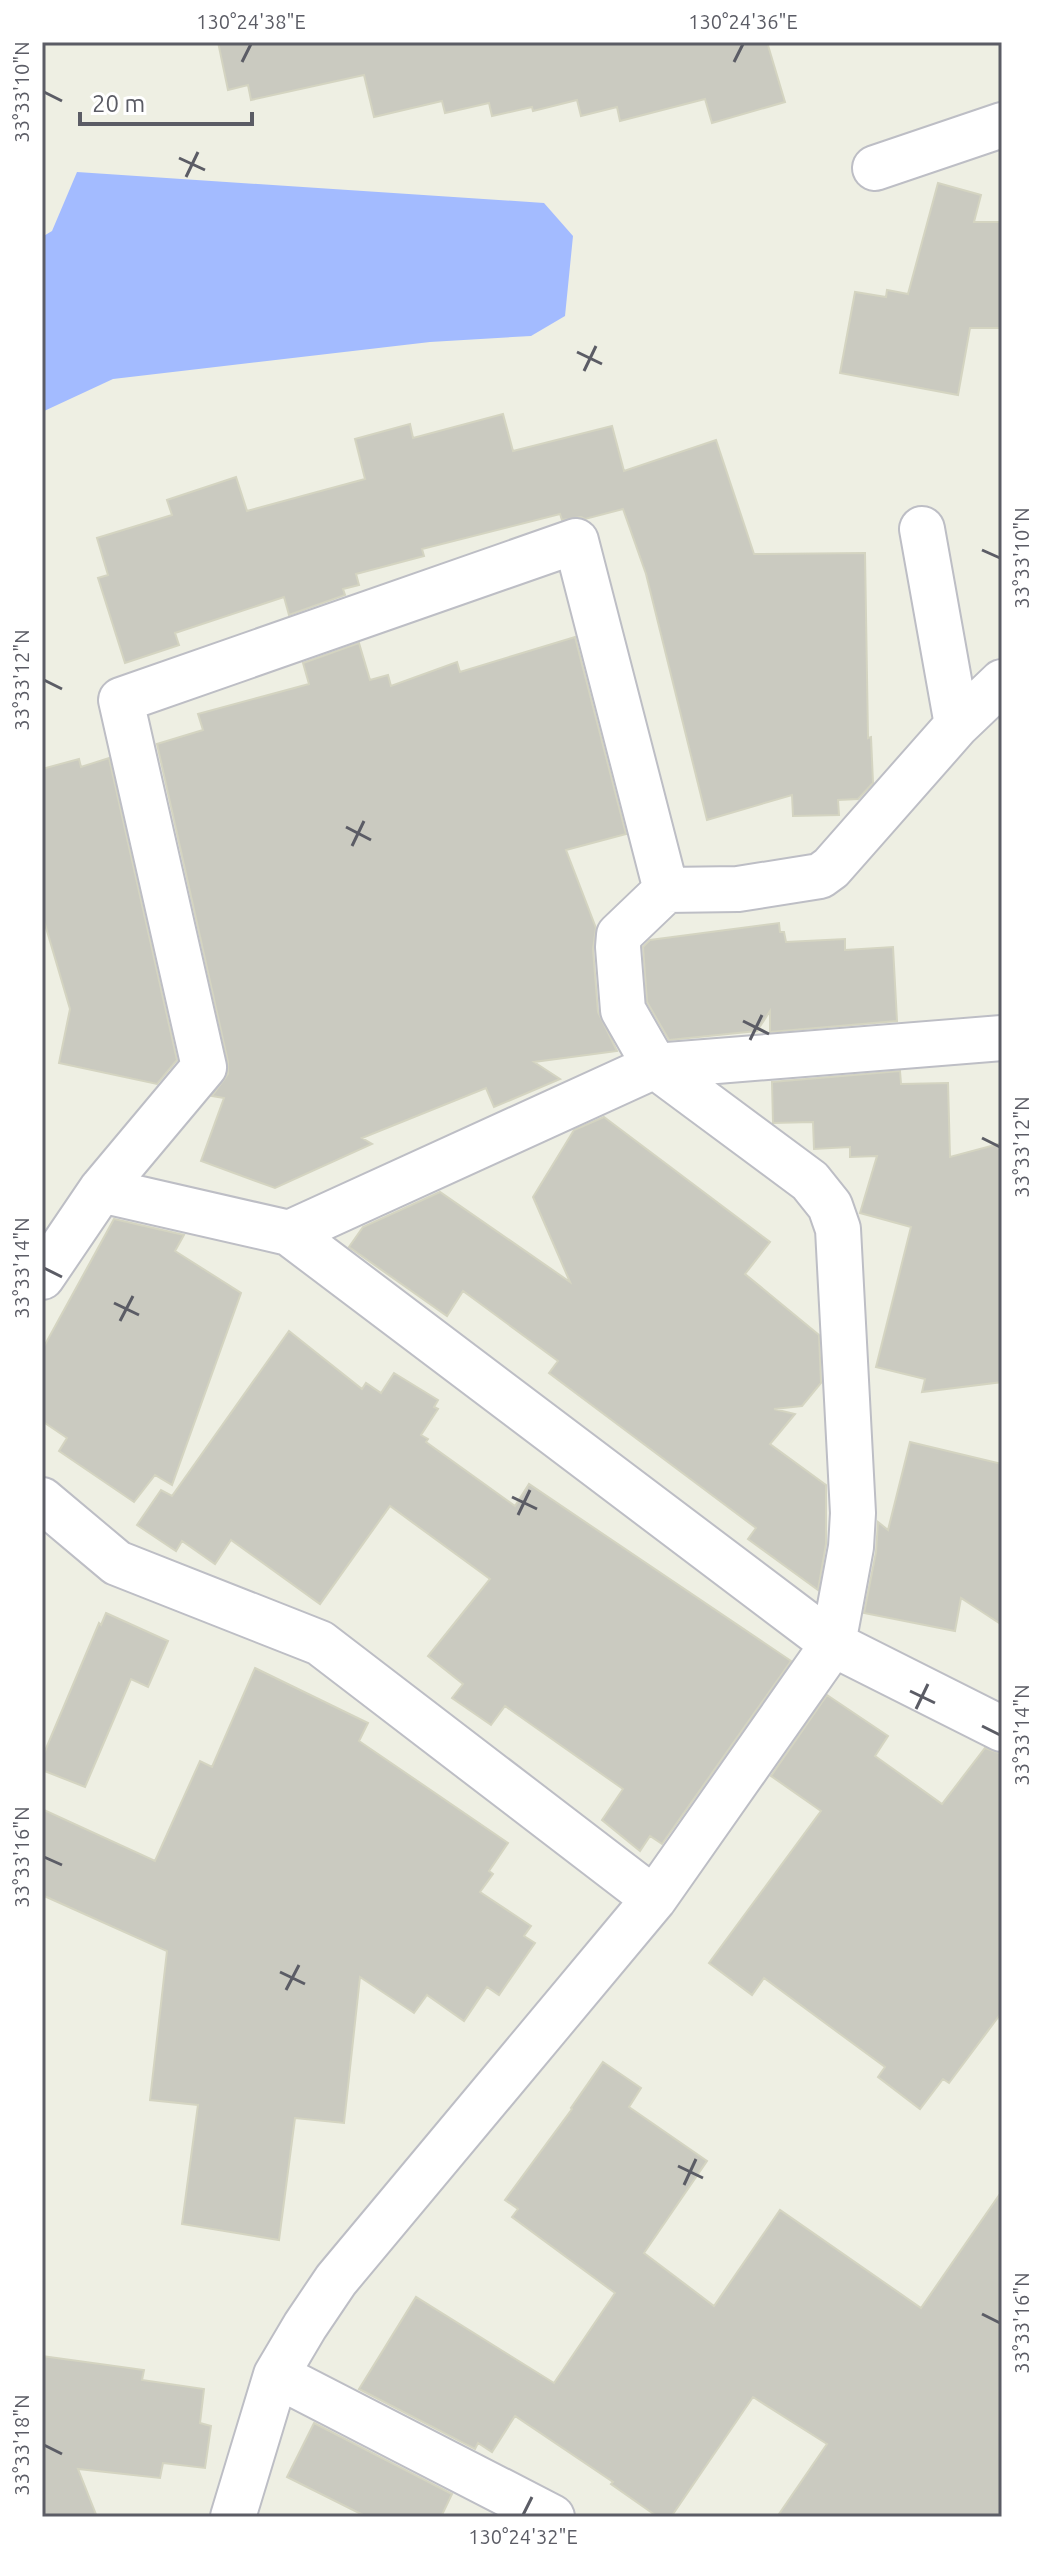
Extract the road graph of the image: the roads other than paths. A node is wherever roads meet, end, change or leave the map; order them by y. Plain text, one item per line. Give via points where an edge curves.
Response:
1 (1002, 125) edge
2 (875, 168) dead end
3 (922, 529) dead end
4 (1002, 682) edge
5 (957, 725) junction
6 (666, 890) junction
7 (1002, 1038) edge
8 (655, 1066) junction
9 (101, 1190) junction
10 (289, 1233) junction
11 (42, 1277) edge
12 (42, 1500) edge
13 (833, 1644) junction
14 (1002, 1729) edge
15 (654, 1899) junction
16 (276, 2375) junction
17 (233, 2517) edge
18 (552, 2517) edge

1 - 2 street
3 - 5 street
4 - 5 street
5 - 6 street via 820,876 738,889
6 - 8 street via 619,935 618,947 623,1010
6 - 9 street via 576,541 121,700 204,1067
7 - 8 street
8 - 10 street
8 - 13 street via 810,1181 830,1206 838,1229 853,1513
9 - 10 street
9 - 11 street
10 - 13 street
12 - 15 street via 117,1563 320,1643
13 - 14 street
13 - 15 street
15 - 16 street via 336,2280
16 - 17 street
16 - 18 street

